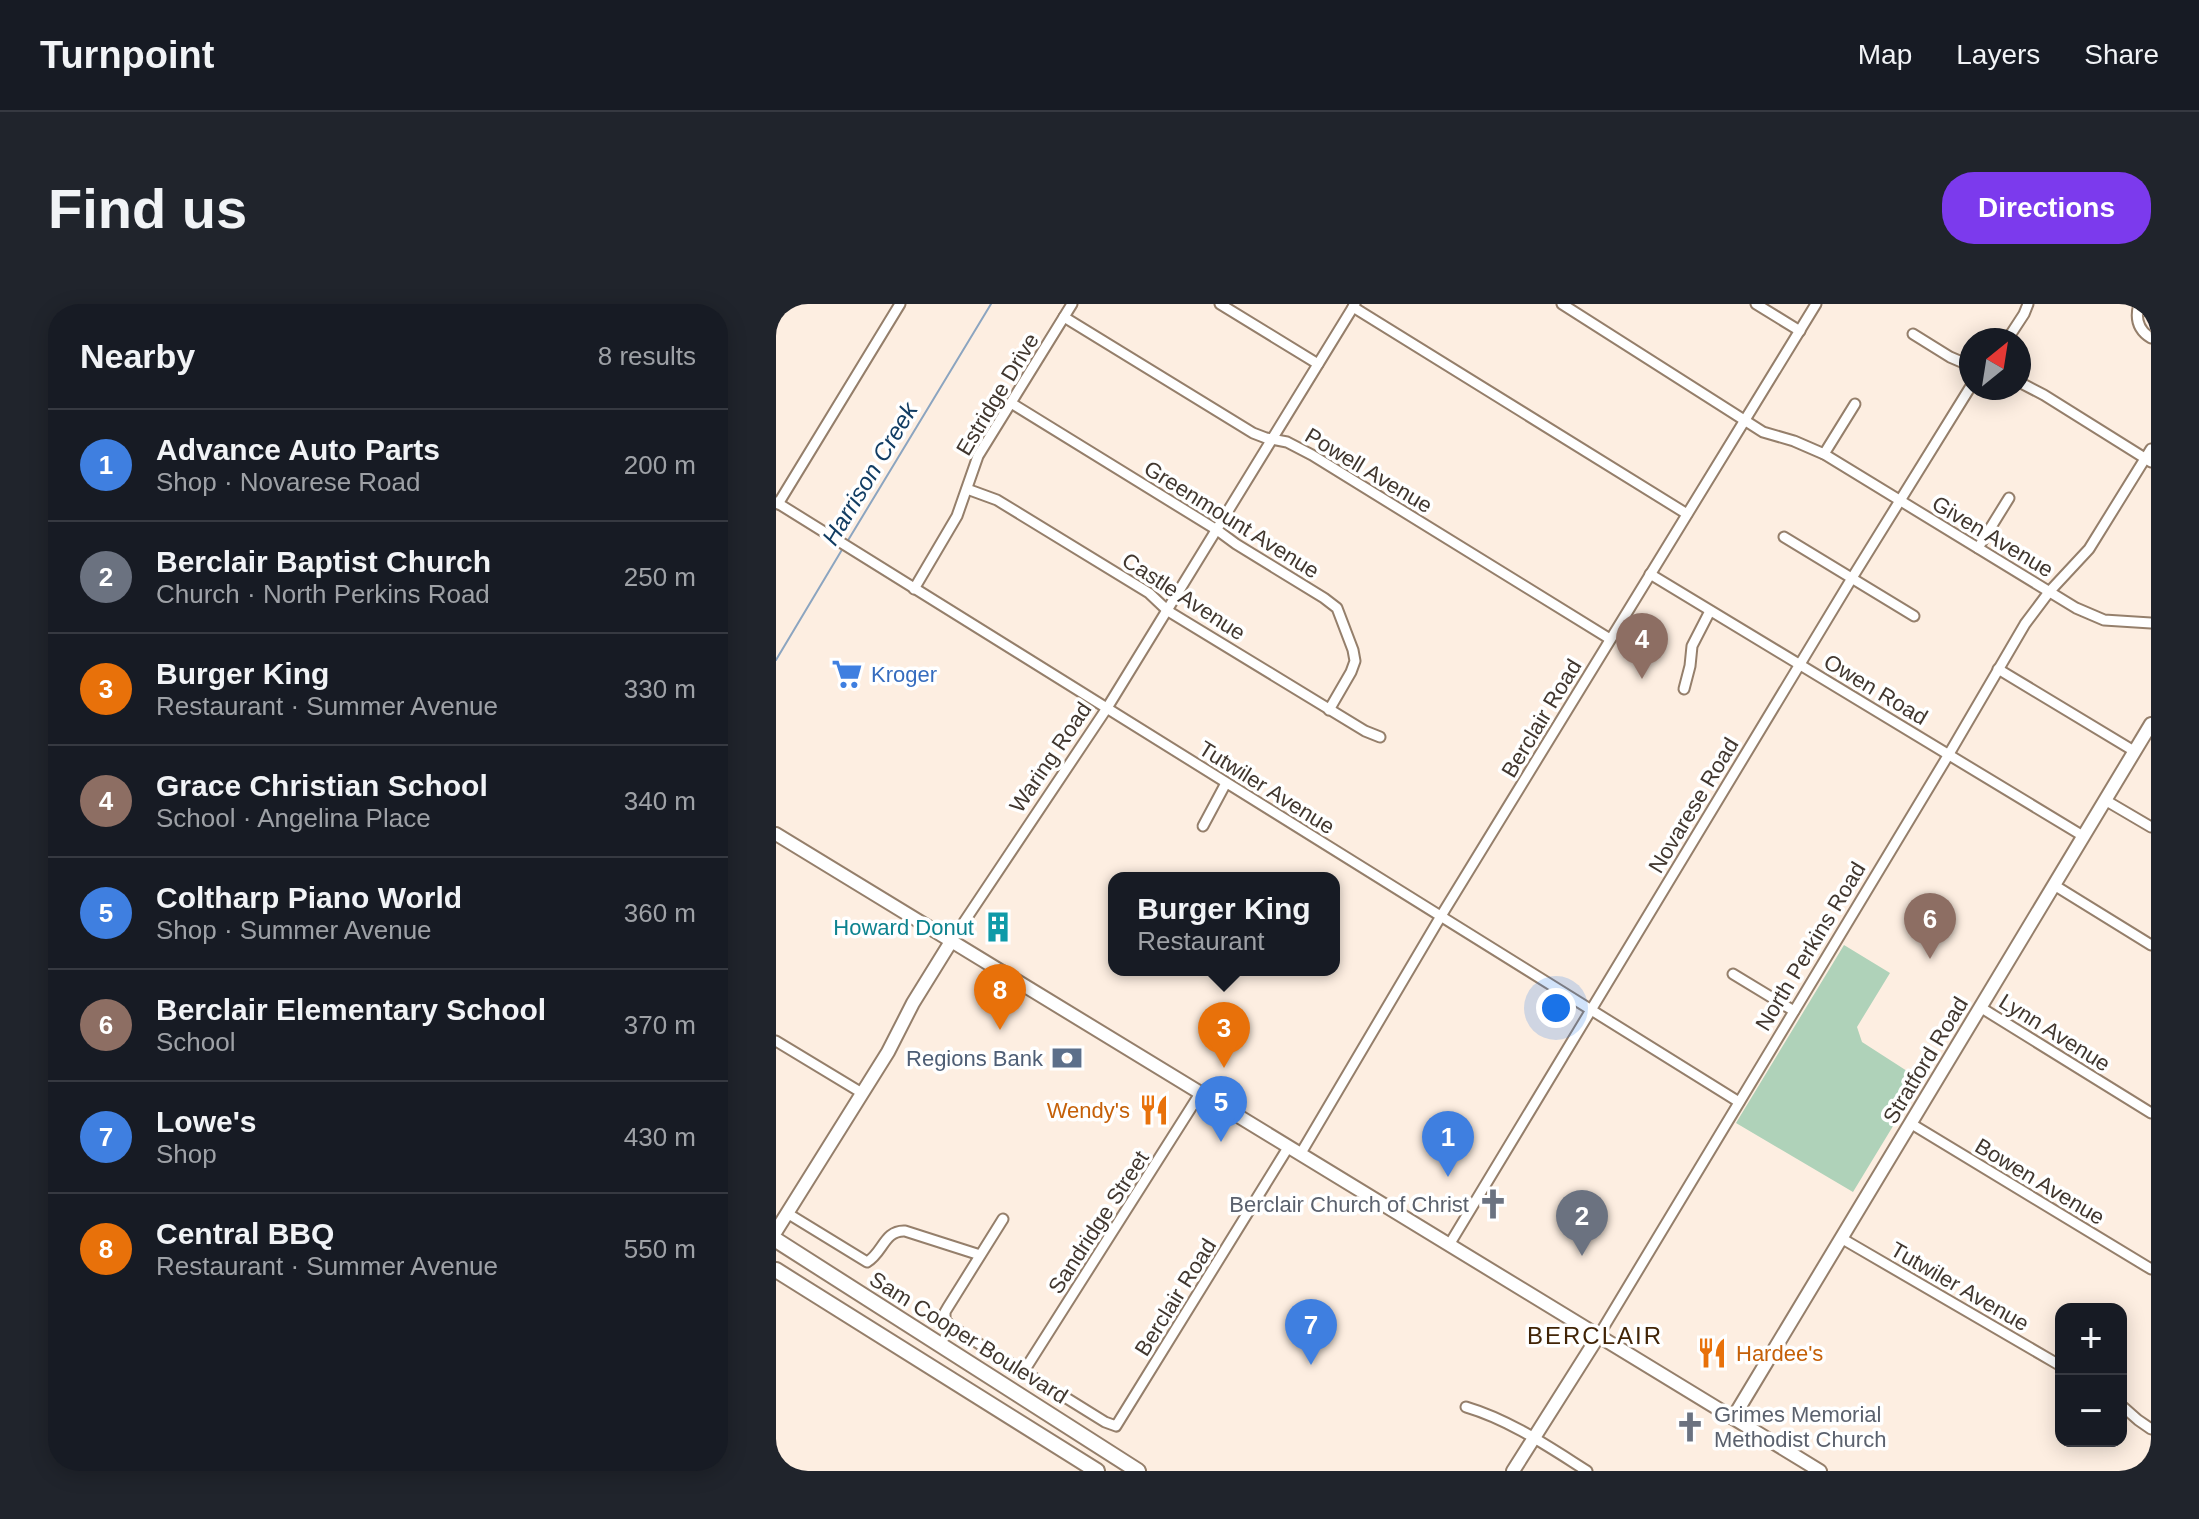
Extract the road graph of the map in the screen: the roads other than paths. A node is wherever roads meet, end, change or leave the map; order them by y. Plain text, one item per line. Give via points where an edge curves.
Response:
1 (900, 304) edge
2 (1072, 304) edge
3 (1220, 304) edge
4 (1562, 304) edge
5 (1756, 304) edge
6 (1816, 304) edge
7 (2028, 304) edge
8 (2139, 304) edge
9 (1354, 306) edge
10 (1064, 317) junction
11 (2015, 328) edge
12 (1800, 331) junction
13 (1913, 334) dead end
14 (2151, 338) edge
15 (1959, 361) edge
16 (1318, 364) junction
17 (2031, 389) edge
18 (1962, 400) edge
19 (1011, 403) junction
20 (1855, 404) dead end
21 (1745, 420) junction
22 (1273, 440) junction
23 (1824, 454) junction
24 (2149, 456) edge
25 (967, 489) junction
26 (2009, 498) dead end
27 (1899, 500) junction
28 (777, 503) edge
29 (1687, 514) junction
30 (1217, 530) junction
31 (1784, 537) dead end
32 (1978, 548) junction
33 (1650, 574) junction
34 (1852, 578) junction
35 (914, 589) junction
36 (2049, 592) junction
37 (1168, 611) junction
38 (1710, 611) junction
39 (1914, 616) dead end
40 (2151, 623) edge
41 (1610, 639) junction
42 (1799, 664) junction
43 (1998, 669) junction
44 (1684, 689) dead end
45 (1107, 708) junction
46 (1329, 710) junction
47 (2151, 724) edge
48 (1380, 737) dead end
49 (2134, 751) junction
50 (1949, 754) junction
51 (1226, 783) junction
52 (2105, 800) junction
53 (1203, 826) dead end
54 (2151, 827) edge
55 (776, 834) edge
56 (2083, 836) junction
57 (2054, 885) junction
58 (1441, 916) junction
59 (952, 940) junction
60 (2151, 945) edge
61 (1733, 974) dead end
62 (1980, 1007) junction
63 (1590, 1010) junction
64 (1794, 1011) junction
65 (776, 1041) edge
66 (1201, 1092) junction
67 (862, 1093) junction
68 (1739, 1102) junction
69 (2151, 1113) edge
70 (1910, 1123) junction
71 (1289, 1146) junction
72 (1301, 1153) junction
73 (787, 1213) junction
74 (1003, 1219) dead end
75 (776, 1231) edge
76 (1841, 1238) junction
77 (776, 1240) edge
78 (1449, 1245) junction
79 (980, 1255) junction
80 (2151, 1269) edge
81 (777, 1271) edge
82 (1599, 1335) junction
83 (2055, 1363) edge
84 (1024, 1371) junction
85 (1466, 1407) dead end
86 (2127, 1410) edge
87 (1733, 1418) junction
88 (2151, 1429) edge
89 (1535, 1439) junction
90 (2151, 1460) edge
91 (776, 1468) edge
92 (1095, 1470) edge
93 (783, 1471) edge
94 (1138, 1471) edge
95 (1513, 1471) edge
96 (1587, 1471) edge
97 (1820, 1471) edge
98 (2144, 1471) edge

1 - 28 street
2 - 10 street, Estridge Drive
3 - 16 street
4 - 21 street, Given Avenue
5 - 12 street
6 - 12 street, Berclair Road
7 - 11 street
8 - 14 street via 2139,327
9 - 16 street, Waring Road
9 - 29 street
10 - 19 street, Estridge Drive
10 - 22 street, Powell Avenue
12 - 21 street, Berclair Road
13 - 15 street
16 - 22 street, Waring Road
17 - 24 street
18 - 27 street, Novarese Road
19 - 25 street, Estridge Drive via 975,460
19 - 30 street, Greenmount Avenue
20 - 23 street
21 - 23 street, Given Avenue
21 - 29 street, Berclair Road
22 - 30 street, Waring Road
22 - 41 street, Powell Avenue via 1312,455
23 - 27 street, Given Avenue
24 - 36 street, North Perkins Road via 2089,549
25 - 35 street, Estridge Drive via 953,525
25 - 37 street, Castle Avenue via 1010,508 1149,593
26 - 32 street
27 - 32 street, Given Avenue
27 - 34 street, Novarese Road
28 - 35 street, Tutwiler Avenue
29 - 33 street, Berclair Road
30 - 37 street, Waring Road
30 - 46 street, Greenmount Avenue via 1337,608 1355,661
31 - 34 street
32 - 36 street, Given Avenue
33 - 38 street, Owen Road
33 - 41 street, Berclair Road
34 - 39 street
34 - 42 street, Novarese Road
35 - 45 street, Tutwiler Avenue
36 - 40 street, Given Avenue via 2092,616
36 - 43 street, North Perkins Road
37 - 45 street, Waring Road
37 - 46 street, Castle Avenue
38 - 42 street, Owen Road
38 - 44 street via 1692,646
41 - 58 street, Berclair Road
42 - 50 street, Owen Road
42 - 63 street, Novarese Road
43 - 49 street
43 - 50 street, North Perkins Road
45 - 51 street, Tutwiler Avenue
45 - 59 street, Waring Road
46 - 48 street, Castle Avenue
47 - 49 main road, Stratford Road
49 - 52 main road, Stratford Road
50 - 56 street, Owen Road
50 - 64 street, North Perkins Road
51 - 53 street
51 - 58 street, Tutwiler Avenue
52 - 54 street
52 - 56 main road, Stratford Road
55 - 59 main road
56 - 57 main road, Stratford Road
57 - 60 street
57 - 62 main road, Stratford Road
58 - 63 street, Tutwiler Avenue
58 - 72 street, Berclair Road
59 - 66 main road
59 - 67 main road, Waring Road
61 - 64 street
62 - 69 street, Lynn Avenue
62 - 70 main road, Stratford Road
63 - 68 street, Tutwiler Avenue
63 - 78 street, Novarese Road
64 - 68 street, North Perkins Road
65 - 67 street
66 - 71 main road
66 - 84 street, Sandridge Street
67 - 73 main road, Waring Road
68 - 82 street, North Perkins Road
70 - 76 main road, Stratford Road
70 - 80 street, Bowen Avenue
71 - 72 main road
71 - 84 street, Berclair Road via 1116,1426
72 - 78 main road
73 - 75 main road, Waring Road
73 - 79 street via 867,1262 896,1230
74 - 79 street
76 - 83 street, Tutwiler Avenue
76 - 87 main road, Stratford Road
77 - 94 highway, Sam Cooper Boulevard
78 - 82 main road
79 - 84 street via 945,1320
81 - 92 highway, Sam Cooper Boulevard
82 - 87 main road
82 - 89 main road, North Perkins Road
85 - 89 street
86 - 88 street
87 - 97 main road
89 - 95 main road, North Perkins Road
89 - 96 street
90 - 98 street
91 - 93 street

